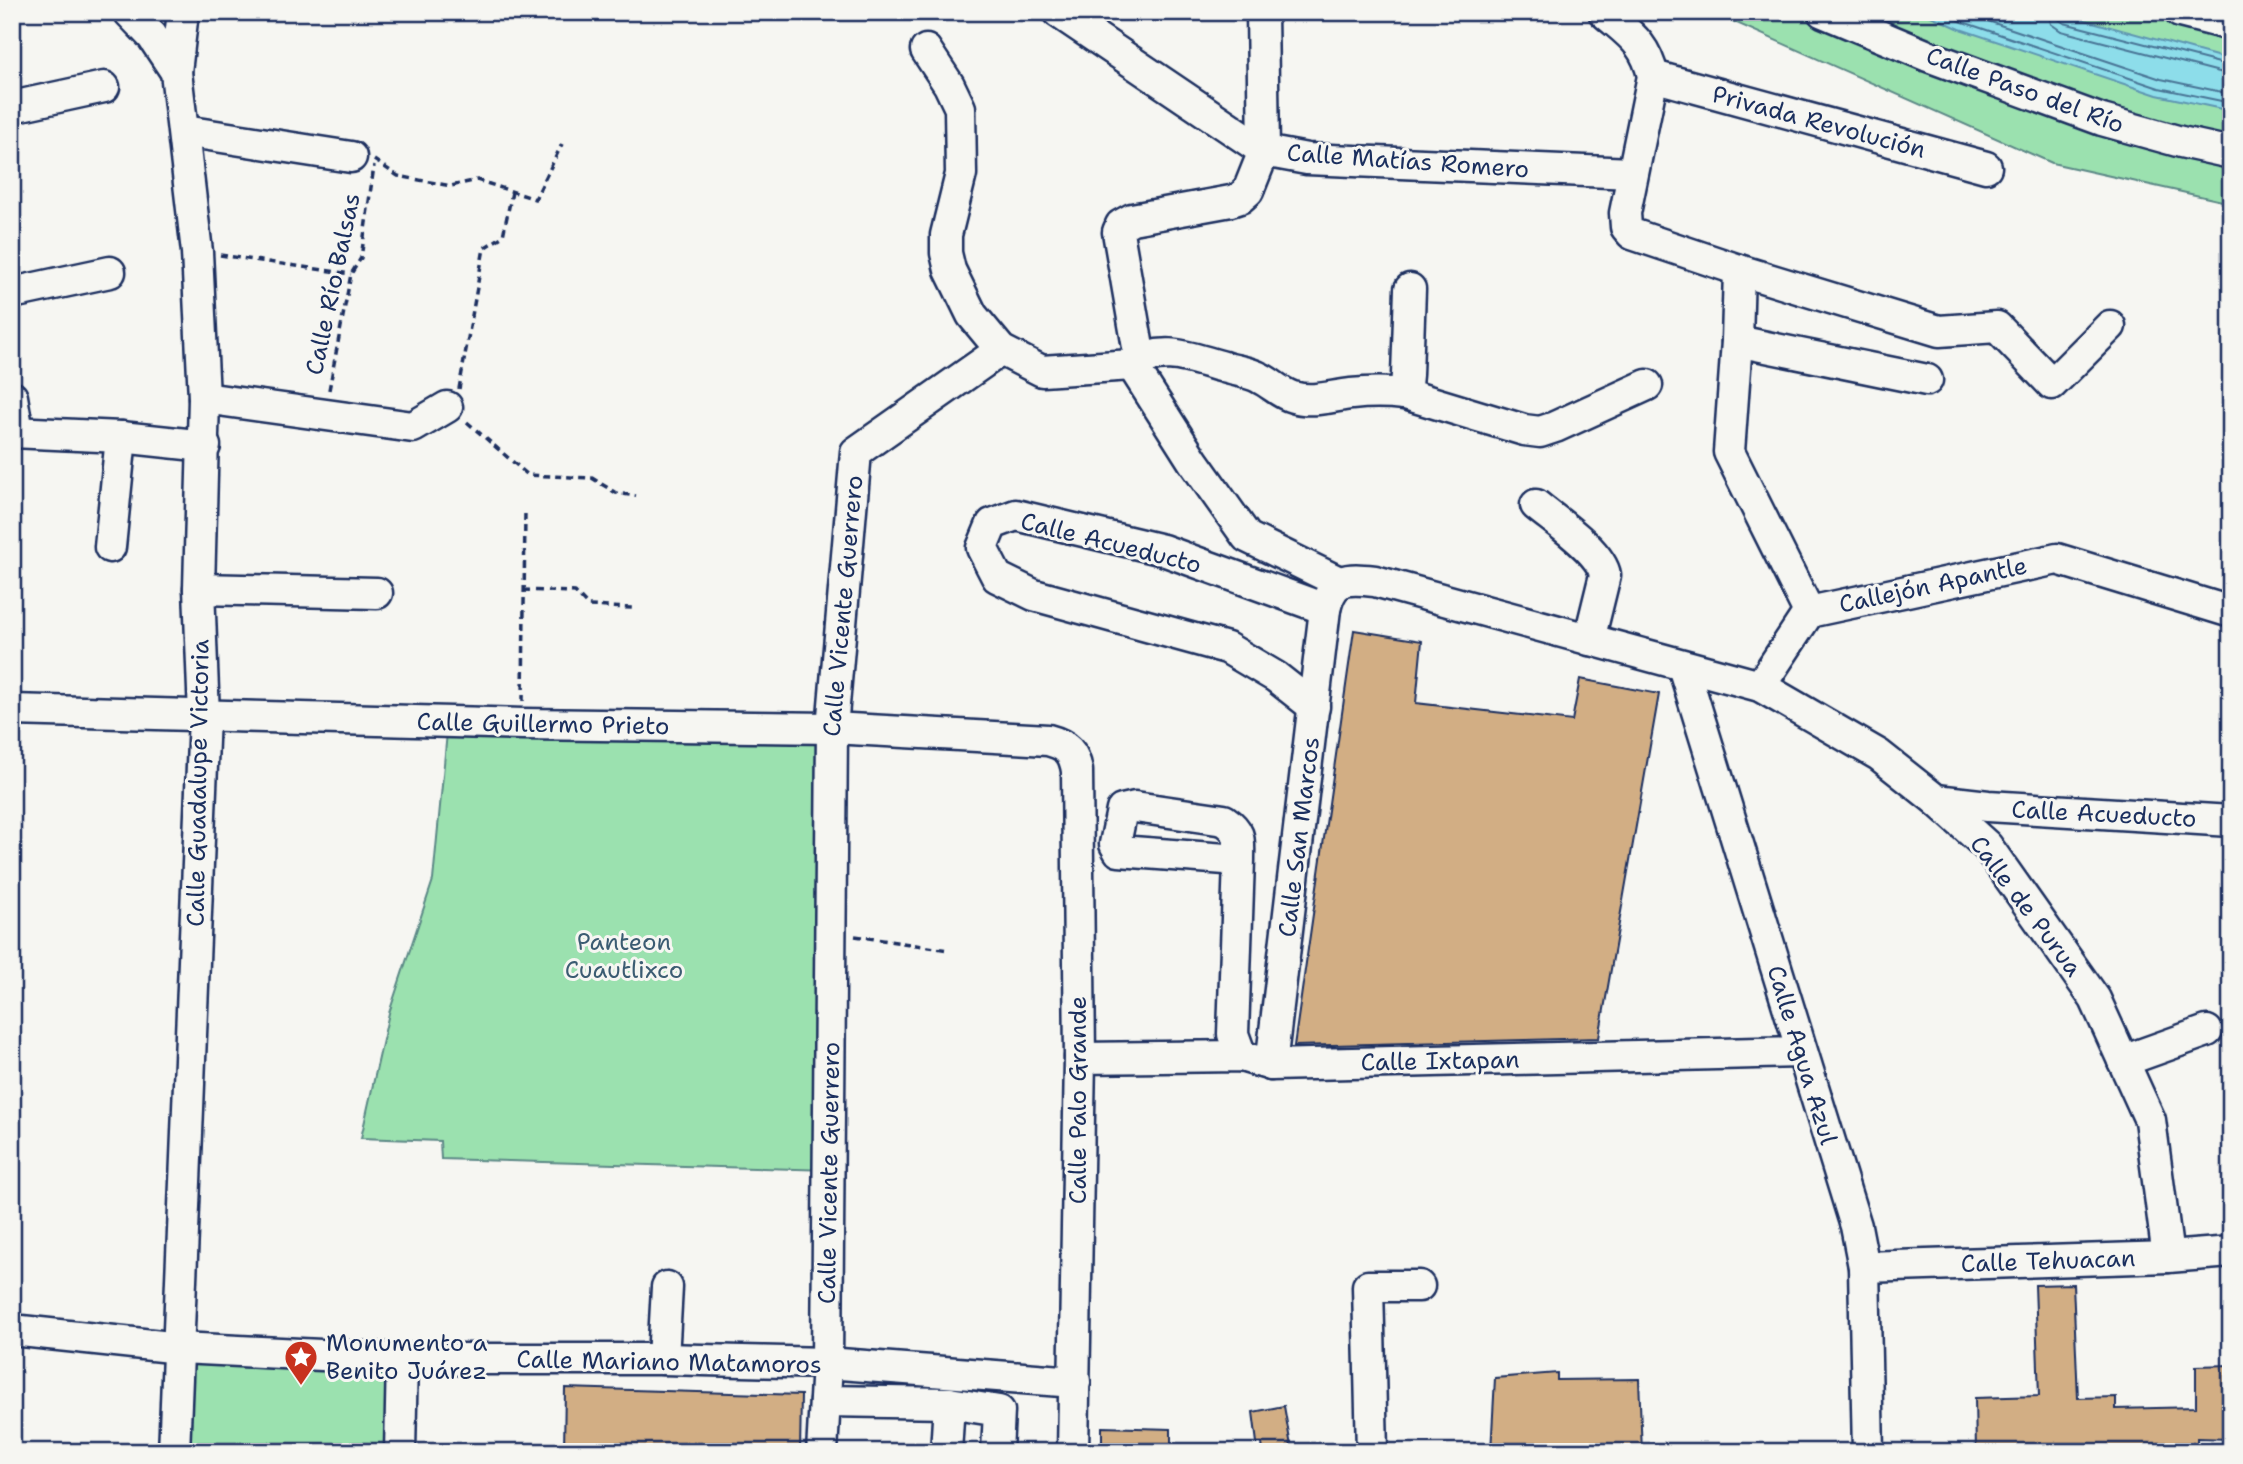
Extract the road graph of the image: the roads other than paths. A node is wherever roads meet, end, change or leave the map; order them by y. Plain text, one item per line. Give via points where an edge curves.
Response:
1 (129, 12) edge
2 (183, 12) edge
3 (1058, 12) edge
4 (1262, 12) edge
5 (1604, 12) edge
6 (1824, 12) edge
7 (2180, 12) edge
8 (2231, 25) edge
9 (926, 50) dead end
10 (176, 72) junction
11 (1653, 76) junction
12 (104, 87) dead end
13 (12, 107) edge
14 (184, 131) junction
15 (1264, 151) junction
16 (2231, 153) edge
17 (363, 159) road end
18 (1986, 167) dead end
19 (1632, 173) junction
20 (1739, 270) junction
21 (110, 272) dead end
22 (1410, 289) dead end
23 (12, 293) edge
24 (2110, 326) dead end
25 (1737, 341) junction
26 (1001, 350) junction
27 (1136, 362) junction
28 (1927, 380) dead end
29 (1647, 385) dead end
30 (1405, 394) junction
31 (12, 397) edge
32 (204, 398) junction
33 (447, 407) road end
34 (15, 432) edge
35 (121, 437) junction
36 (205, 446) junction
37 (1536, 505) dead end
38 (110, 547) dead end
39 (1339, 582) junction
40 (199, 589) junction
41 (377, 593) dead end
42 (1325, 608) junction
43 (1809, 612) junction
44 (2231, 612) edge
45 (1589, 640) junction
46 (1683, 666) junction
47 (1760, 686) junction
48 (1314, 707) junction
49 (12, 710) edge
50 (204, 716) junction
51 (832, 728) junction
52 (1071, 750) joint
53 (1936, 800) junction
54 (2231, 821) edge
55 (1239, 860) dead end
56 (2207, 1031) dead end
57 (1801, 1052) junction
58 (1241, 1056) junction
59 (1080, 1058) junction
60 (2123, 1061) junction
61 (1271, 1065) junction
62 (2231, 1252) edge
63 (2168, 1256) junction
64 (1864, 1267) junction
65 (1419, 1286) dead end
66 (667, 1287) dead end
67 (12, 1330) edge
68 (180, 1348) junction
69 (401, 1359) junction
70 (663, 1359) junction
71 (827, 1363) junction
72 (1075, 1382) junction
73 (825, 1401) junction
74 (949, 1403) junction
75 (174, 1452) edge
76 (400, 1452) edge
77 (822, 1452) edge
78 (946, 1452) edge
79 (997, 1452) edge
80 (1073, 1452) edge
81 (1372, 1452) edge
82 (1868, 1452) edge

1 - 10 street, Calle Guadalupe Victoria
2 - 10 street, Calle Guadalupe Victoria
3 - 15 street, Calle Matías Romero
4 - 15 street
5 - 11 street via 1648,55
6 - 16 street, Calle Paso del Río via 2102,120
7 - 8 street
9 - 26 street via 960,108 961,174 946,235 950,270 972,315
10 - 14 street, Calle Guadalupe Victoria
11 - 18 street, Privada Revolución
11 - 19 street
12 - 13 street
14 - 17 street
14 - 32 street, Calle Guadalupe Victoria via 197,252
15 - 19 street, Calle Matías Romero via 1307,159
15 - 27 street via 1248,191 1240,198 1121,225 1118,232
19 - 20 street via 1625,221 1632,234
20 - 24 street via 1939,331 1997,327 2052,384
20 - 25 street
21 - 23 street
22 - 30 street
25 - 28 street
25 - 43 street via 1729,452
26 - 27 street via 1042,372
26 - 51 street, Calle Vicente Guerrero via 856,452
27 - 30 street via 1186,354 1259,377 1291,397 1314,400 1355,393
27 - 39 street via 1193,461 1247,537
29 - 30 street via 1540,432
31 - 34 street
32 - 33 street via 413,427
32 - 36 street, Calle Guadalupe Victoria
34 - 35 street
35 - 36 street
35 - 38 street
36 - 40 street, Calle Guadalupe Victoria
37 - 45 street via 1603,567 1605,576
39 - 42 street
39 - 45 street via 1375,581
40 - 41 street
40 - 50 street, Calle Guadalupe Victoria
42 - 48 street, Calle San Marcos
42 - 48 street, Calle Acueducto via 1163,550 1016,515 992,524 982,548 997,577 1034,595 1227,648 1276,677
43 - 44 street, Callejón Apantle via 2057,559
43 - 47 street
45 - 46 street
46 - 47 street, Calle de Purua
46 - 57 street, Calle Agua Azul
47 - 53 street, Calle de Purua via 1879,755
48 - 61 street, Calle San Marcos
49 - 50 street, Calle Guillermo Prieto
50 - 51 street, Calle Guillermo Prieto
50 - 68 street, Calle Guadalupe Victoria
51 - 52 street, Calle Guillermo Prieto via 1048,740
51 - 71 street, Calle Vicente Guerrero
52 - 59 street, Calle Palo Grande via 1077,771
53 - 54 street, Calle Acueducto
53 - 60 street, Calle de Purua via 1987,846 2095,999
55 - 58 street via 1233,1034
56 - 60 street
57 - 61 street, Calle Ixtapan
57 - 64 street, Calle Agua Azul via 1856,1226
58 - 59 street, Calle Ixtapan
58 - 61 street, Calle Ixtapan
59 - 72 street, Calle Palo Grande
60 - 63 street, Calle de Purua via 2150,1120
62 - 63 street, Calle Tehuacan
63 - 64 street, Calle Tehuacan
64 - 82 street, Calle Agua Azul
65 - 81 street via 1368,1286
66 - 70 street
67 - 68 street, Calle Mariano Matamoros
68 - 69 street, Calle Mariano Matamoros
68 - 75 street, Calle Guadalupe Victoria
69 - 70 street, Calle Mariano Matamoros
69 - 76 street
70 - 71 street, Calle Mariano Matamoros
71 - 72 street, Calle Mariano Matamoros
71 - 73 street, Calle Vicente Guerrero
72 - 80 street, Calle Palo Grande
73 - 74 street
73 - 77 street, Calle Vicente Guerrero
74 - 78 street
74 - 79 street via 999,1411

